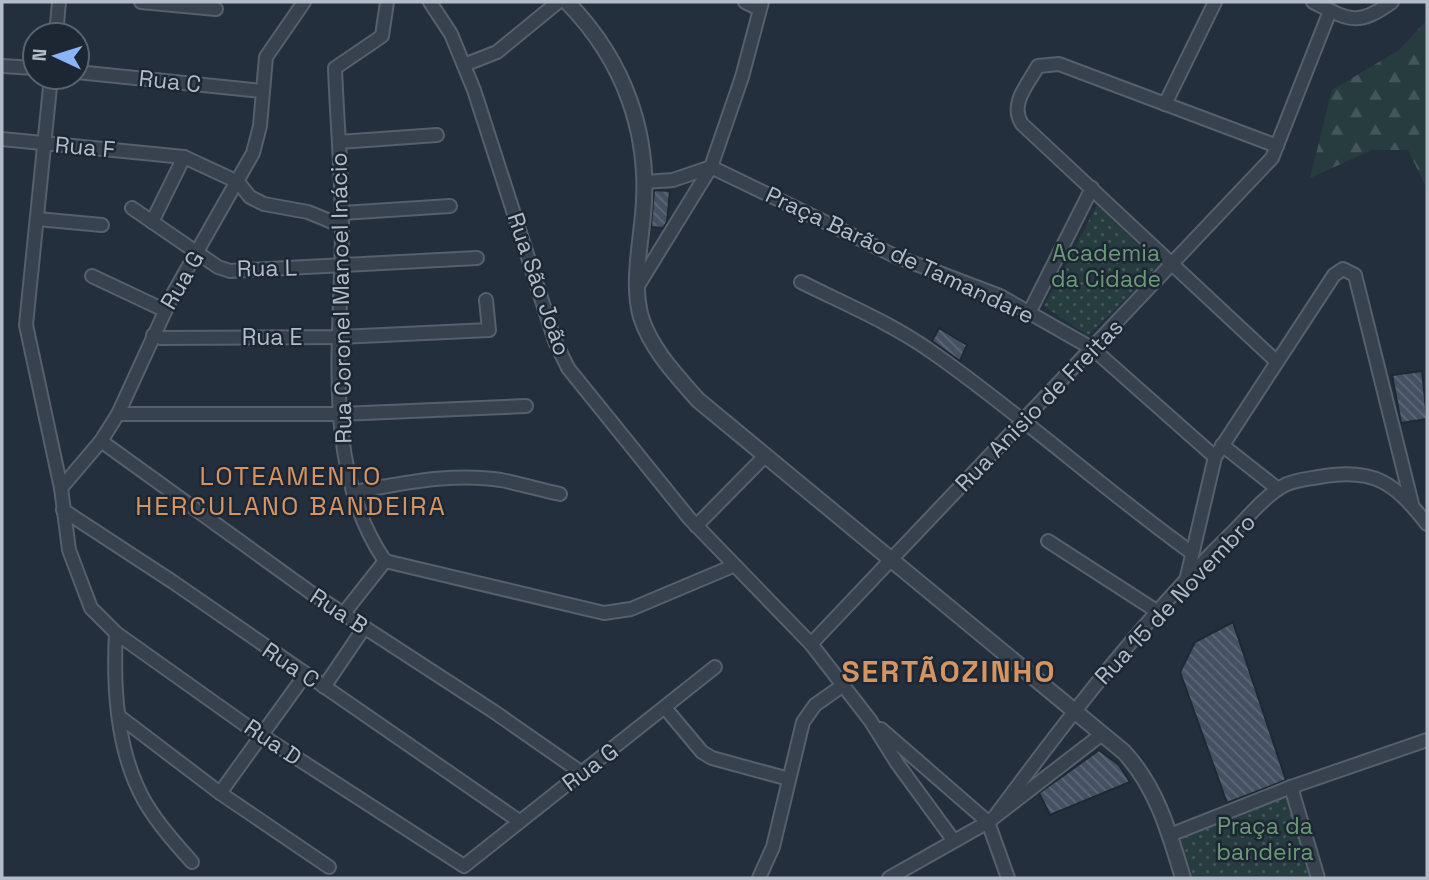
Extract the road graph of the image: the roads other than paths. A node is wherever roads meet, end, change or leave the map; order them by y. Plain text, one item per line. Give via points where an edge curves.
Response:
1 (59, 2) edge
2 (141, 2) edge
3 (303, 2) edge
4 (387, 2) edge
5 (430, 2) edge
6 (558, 2) edge
7 (567, 2) edge
8 (745, 2) edge
9 (1215, 2) edge
10 (1313, 2) edge
11 (1392, 2) edge
12 (760, 5) edge
13 (216, 9) dead end
14 (1330, 10) junction
15 (57, 21) edge
16 (464, 65) junction
17 (2, 66) edge
18 (21, 67) edge
19 (91, 73) edge
20 (50, 91) edge
21 (262, 91) junction
22 (1165, 104) junction
23 (438, 135) dead end
24 (2, 139) edge
25 (338, 142) junction
26 (45, 144) junction
27 (1277, 146) junction
28 (184, 157) junction
29 (711, 167) junction
30 (238, 182) junction
31 (645, 182) junction
32 (1092, 188) junction
33 (450, 206) dead end
34 (132, 208) dead end
35 (37, 219) junction
36 (342, 219) junction
37 (152, 222) junction
38 (102, 225) dead end
39 (197, 252) junction
40 (477, 258) dead end
41 (1173, 263) junction
42 (341, 267) junction
43 (92, 276) dead end
44 (800, 282) dead end
45 (639, 284) junction
46 (486, 300) dead end
47 (164, 310) junction
48 (1029, 313) junction
49 (153, 335) junction
50 (340, 337) junction
51 (1093, 349) junction
52 (1277, 362) junction
53 (526, 405) dead end
54 (118, 414) junction
55 (341, 414) junction
56 (1023, 423) junction
57 (101, 440) junction
58 (1222, 444) junction
59 (765, 456) junction
60 (1214, 457) junction
61 (61, 488) junction
62 (1278, 489) junction
63 (353, 492) junction
64 (560, 494) dead end
65 (1412, 504) junction
66 (62, 510) junction
67 (1427, 524) edge
68 (696, 526) junction
69 (1048, 541) dead end
70 (1192, 553) junction
71 (890, 560) junction
72 (385, 561) junction
73 (733, 566) junction
74 (1186, 581) junction
75 (1158, 612) junction
76 (344, 613) junction
77 (364, 628) junction
78 (116, 633) junction
79 (811, 644) junction
80 (715, 667) dead end
81 (305, 675) junction
82 (842, 686) junction
83 (324, 687) junction
84 (666, 709) junction
85 (1073, 710) junction
86 (120, 717) junction
87 (870, 720) junction
88 (260, 734) junction
89 (1102, 734) junction
90 (1427, 740) edge
91 (582, 773) junction
92 (789, 779) junction
93 (1291, 787) junction
94 (220, 793) junction
95 (992, 819) junction
96 (519, 821) junction
97 (1170, 835) junction
98 (954, 841) junction
99 (192, 862) dead end
100 (464, 866) joint
101 (329, 867) dead end
102 (894, 877) edge
103 (759, 878) edge
104 (1008, 878) edge
105 (1183, 878) edge
106 (1318, 878) edge

1 - 15 street
2 - 13 street
3 - 21 street, Rua G via 267,57
4 - 25 street, Rua Coronel Manoel Inácio via 382,36 335,68
5 - 16 street, Rua São João
6 - 16 street via 497,52
7 - 31 street via 613,58 639,133
8 - 12 street
9 - 22 street
10 - 14 street
11 - 14 street via 1365,19 1351,20
12 - 29 street via 742,77
14 - 27 street, Rua Anisio de Freitas
16 - 68 street, Rua São João via 568,369
17 - 18 street
19 - 21 street, Rua C
20 - 26 street
21 - 30 street, Rua G via 253,153
22 - 27 street
22 - 32 street via 1059,64 1038,66 1017,102 1017,117
23 - 25 street
24 - 26 street, Rua F
25 - 36 street, Rua Coronel Manoel Inácio
26 - 28 street, Rua F
26 - 35 street
27 - 41 street, Rua Anisio de Freitas via 1272,158
28 - 30 street, Rua F
28 - 37 street
29 - 31 street via 673,180
29 - 45 street
29 - 48 street, Praça Barão de Tamandare via 895,256 1000,296
30 - 36 street, Rua F via 250,197 264,204
30 - 39 street, Rua G
31 - 45 street
32 - 41 street
32 - 48 street
33 - 36 street
34 - 37 street
35 - 38 street
35 - 61 street via 26,325
36 - 42 street, Rua Coronel Manoel Inácio
37 - 39 street
39 - 42 street, Rua L via 230,271
39 - 47 street, Rua G
40 - 42 street
41 - 51 street, Rua Anisio de Freitas
41 - 52 street
42 - 50 street, Rua Coronel Manoel Inácio
43 - 47 street
44 - 56 street via 911,339
45 - 59 street via 640,314 649,338 674,374
46 - 50 street, Rua E via 489,330
47 - 49 street, Rua G
48 - 51 street, Praça Barão de Tamandare
49 - 50 street, Rua E
49 - 54 street, Rua G
50 - 55 street, Rua Coronel Manoel Inácio
51 - 56 street, Rua Anisio de Freitas
51 - 60 street, Praça Barão de Tamandare
52 - 58 street
52 - 65 street via 1334,275 1343,269 1355,275
53 - 55 street
54 - 55 street
54 - 57 street, Rua G
55 - 63 street, Rua Coronel Manoel Inácio
56 - 70 street
56 - 71 street, Rua Anisio de Freitas
57 - 61 street, Rua G
57 - 76 street, Rua B
58 - 60 street
58 - 62 street
59 - 68 street
59 - 71 street
60 - 70 street
61 - 66 street
62 - 65 street via 1291,482 1353,475 1389,483
62 - 74 street, Rua 15 de Novembro
63 - 64 street via 476,478
63 - 72 street, Rua Coronel Manoel Inácio via 372,542
65 - 67 street
66 - 78 street, Rua D via 69,550 91,608
66 - 81 street, Rua C
68 - 73 street, Rua São João
69 - 75 street
70 - 74 street
71 - 79 street, Rua Anisio de Freitas
71 - 85 street
72 - 73 street via 604,613 631,609
72 - 76 street
73 - 79 street, Rua São João
74 - 75 street, Rua 15 de Novembro
75 - 85 street, Rua 15 de Novembro
76 - 77 street, Rua B
77 - 83 street
77 - 91 street, Rua B
78 - 86 street via 114,668
78 - 88 street, Rua D
79 - 82 street, Rua São João
80 - 84 street, Rua G
81 - 83 street, Rua C
81 - 88 street
82 - 87 street, Rua São João
82 - 92 street via 809,711
83 - 96 street, Rua C
84 - 91 street, Rua G
84 - 92 street via 712,758
85 - 89 street
85 - 95 street, Rua 15 de Novembro
86 - 94 street
86 - 99 street via 127,755 144,799
87 - 95 street
87 - 98 street
88 - 94 street
88 - 100 street, Rua D
89 - 95 street
89 - 97 street via 1141,770
90 - 93 street
91 - 96 street, Rua G
92 - 103 street via 773,847
93 - 97 street
93 - 106 street
94 - 101 street
95 - 98 street
95 - 104 street
96 - 100 street, Rua G
97 - 105 street
98 - 102 street

